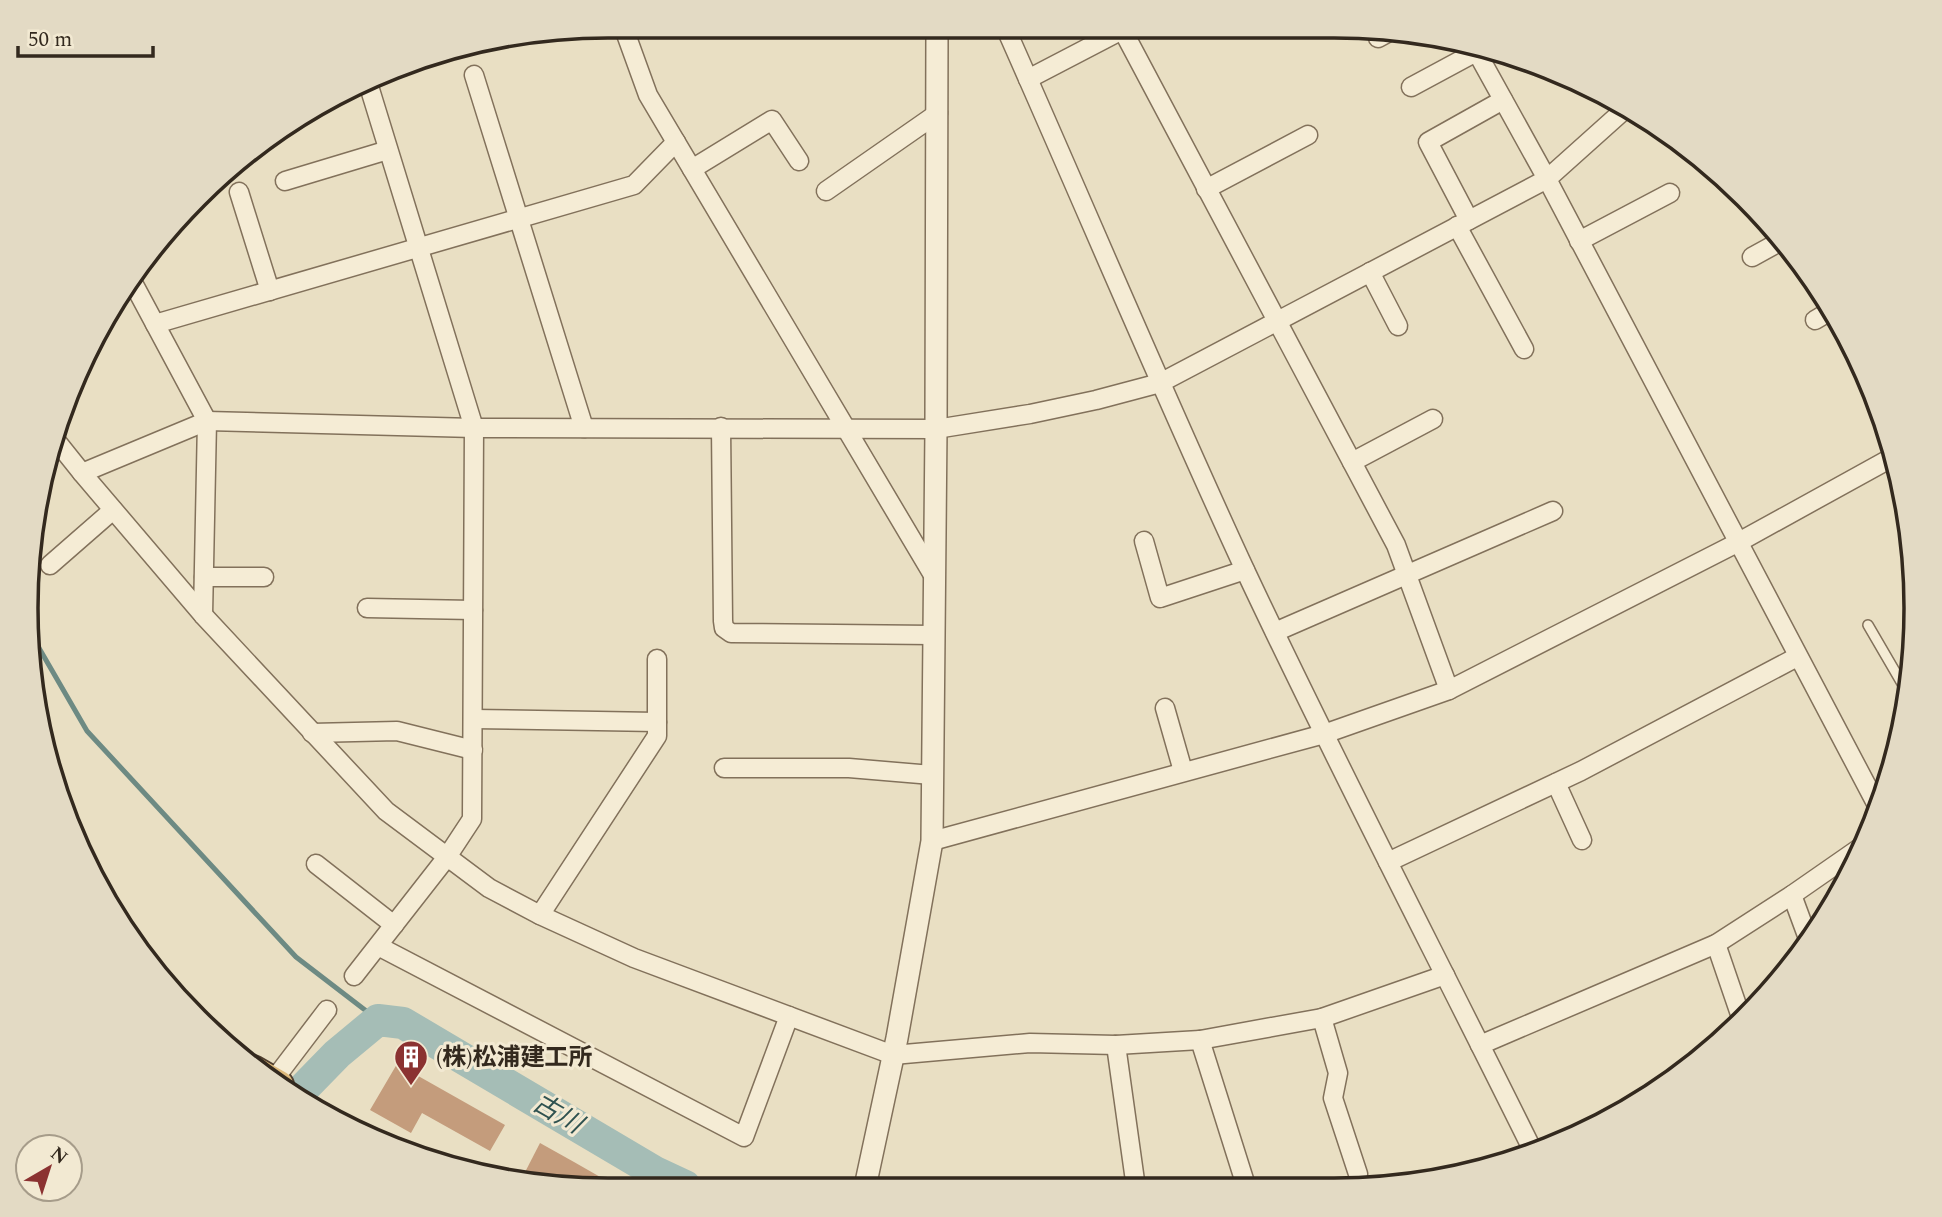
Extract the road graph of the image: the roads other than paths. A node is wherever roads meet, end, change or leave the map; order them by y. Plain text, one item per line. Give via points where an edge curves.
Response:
1 (627, 38) edge
2 (937, 38) edge
3 (1010, 38) edge
4 (1107, 38) edge
5 (1127, 38) edge
6 (1468, 55) edge
7 (1480, 58) edge
8 (474, 75) dead end
9 (1028, 79) junction
10 (1411, 87) dead end
11 (370, 91) edge
12 (1503, 100) junction
13 (938, 113) junction
14 (1619, 115) edge
15 (1308, 135) dead end
16 (676, 142) junction
17 (388, 150) junction
18 (799, 160) dead end
19 (692, 169) junction
20 (1546, 179) junction
21 (285, 181) dead end
22 (1206, 189) junction
23 (826, 191) dead end
24 (239, 192) dead end
25 (1670, 194) dead end
26 (519, 218) junction
27 (1463, 223) junction
28 (1579, 241) junction
29 (1773, 246) edge
30 (418, 248) junction
31 (1752, 257) dead end
32 (1370, 272) junction
33 (137, 290) edge
34 (270, 291) junction
35 (1822, 316) edge
36 (1815, 320) dead end
37 (1277, 321) junction
38 (155, 324) junction
39 (1398, 326) dead end
40 (1524, 349) dead end
41 (1160, 383) junction
42 (1433, 419) dead end
43 (207, 421) junction
44 (721, 427) junction
45 (844, 427) junction
46 (474, 428) junction
47 (584, 428) junction
48 (936, 429) junction
49 (62, 448) edge
50 (1352, 461) junction
51 (1884, 462) edge
52 (82, 474) junction
53 (113, 510) junction
54 (1553, 511) dead end
55 (1144, 541) dead end
56 (1737, 542) junction
57 (50, 565) dead end
58 (1245, 570) junction
59 (933, 575) junction
60 (1407, 575) junction
61 (204, 577) junction
62 (264, 577) dead end
63 (368, 608) dead end
64 (473, 610) junction
65 (203, 615) junction
66 (1868, 625) dead end
67 (1275, 632) junction
68 (933, 635) junction
69 (1797, 657) junction
70 (657, 659) dead end
71 (1899, 679) edge
72 (1449, 690) junction
73 (1165, 708) dead end
74 (473, 719) junction
75 (657, 722) junction
76 (312, 733) junction
77 (1324, 734) junction
78 (472, 750) junction
79 (724, 768) dead end
80 (1183, 771) junction
81 (932, 775) junction
82 (1556, 783) junction
83 (1872, 795) edge
84 (1582, 840) dead end
85 (932, 841) junction
86 (447, 857) junction
87 (1847, 857) edge
88 (1388, 862) junction
89 (316, 864) dead end
90 (1793, 895) junction
91 (540, 915) junction
92 (394, 925) junction
93 (1805, 928) edge
94 (1716, 944) junction
95 (378, 946) junction
96 (1445, 975) junction
97 (354, 976) dead end
98 (327, 1010) dead end
99 (1739, 1010) edge
100 (789, 1016) junction
101 (1322, 1018) junction
102 (1200, 1040) junction
103 (1116, 1045) junction
104 (1480, 1045) junction
105 (893, 1055) junction
106 (279, 1073) edge
107 (1529, 1143) edge
108 (1358, 1174) dead end
109 (867, 1178) edge
110 (1135, 1178) edge
111 (1244, 1178) edge

1 - 16 street via 648,95
2 - 13 street
3 - 9 street
4 - 9 street
5 - 22 street
6 - 10 street
7 - 12 street
8 - 26 street
9 - 41 street
11 - 17 street
12 - 20 street
12 - 27 street via 1428,142
13 - 23 street
13 - 48 street
14 - 20 street
15 - 22 street
16 - 19 street
16 - 26 street via 634,185
17 - 21 street
17 - 30 street
18 - 19 street via 772,120
19 - 45 street
20 - 27 street
20 - 28 street
22 - 37 street
24 - 34 street
25 - 28 street
26 - 30 street
26 - 47 street
27 - 32 street
27 - 40 street
28 - 56 street
29 - 31 street
30 - 34 street
30 - 46 street
32 - 37 street
32 - 39 street
33 - 38 street
34 - 38 street
35 - 36 street
37 - 41 street
37 - 50 street
38 - 43 street
41 - 48 street via 1083,403
41 - 58 street
42 - 50 street
43 - 46 street
43 - 52 street
43 - 61 street
44 - 45 street
44 - 47 street
44 - 68 street via 724,628 731,633
45 - 48 street
45 - 59 street
46 - 47 street
46 - 64 street
48 - 59 street
49 - 52 street
50 - 60 street
51 - 56 street
52 - 53 street
53 - 57 street
53 - 65 street
54 - 60 street
55 - 58 street via 1160,598
56 - 69 street
56 - 72 street
58 - 67 street
59 - 68 street
60 - 67 street
60 - 72 street
61 - 62 street
61 - 65 street
63 - 64 street
64 - 74 street
65 - 76 street
66 - 71 lane
67 - 77 street
68 - 81 street
69 - 82 street
69 - 83 street
70 - 75 street
72 - 77 street
73 - 80 street
74 - 75 street
74 - 78 street
75 - 91 street via 657,736
76 - 78 street via 397,731
76 - 86 street via 386,811
77 - 80 street
77 - 88 street
78 - 86 street via 472,819
79 - 81 street via 849,768
80 - 85 street
81 - 85 street
82 - 84 street
82 - 88 street
85 - 105 street
86 - 91 street via 489,888
86 - 92 street
87 - 90 street
88 - 96 street
89 - 92 street
90 - 93 street
90 - 94 street
91 - 100 street via 634,958
92 - 95 street
94 - 99 street
94 - 104 street
95 - 97 street
95 - 100 street via 744,1137
96 - 101 street
96 - 104 street
98 - 106 street
100 - 105 street
101 - 102 street
101 - 108 street via 1338,1073 1333,1098
102 - 103 street
102 - 111 street
103 - 105 street via 1030,1043
103 - 110 street
104 - 107 street
105 - 109 street

